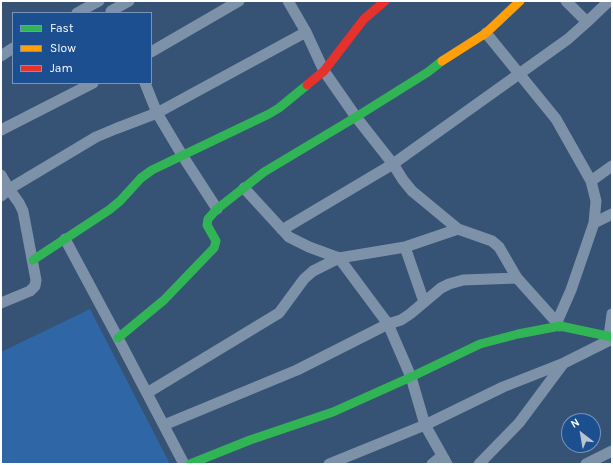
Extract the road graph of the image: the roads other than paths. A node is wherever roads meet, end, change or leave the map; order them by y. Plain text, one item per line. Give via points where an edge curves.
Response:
1 (99, 1) edge
2 (105, 1) edge
3 (129, 1) edge
4 (239, 1) edge
5 (288, 1) edge
6 (385, 1) edge
7 (520, 1) edge
8 (566, 1) edge
9 (608, 1) edge
10 (79, 12) edge
11 (111, 12) edge
12 (587, 22) junction
13 (306, 32) junction
14 (486, 33) junction
15 (12, 49) edge
16 (152, 51) edge
17 (1, 56) edge
18 (324, 71) junction
19 (520, 74) junction
20 (91, 84) edge
21 (145, 84) edge
22 (157, 112) junction
23 (356, 117) junction
24 (1, 130) edge
25 (182, 155) junction
26 (393, 164) junction
27 (612, 166) edge
28 (1, 175) edge
29 (591, 181) junction
30 (244, 188) junction
31 (5, 192) edge
32 (217, 209) junction
33 (612, 214) edge
34 (594, 223) junction
35 (458, 229) junction
36 (282, 230) junction
37 (65, 239) junction
38 (405, 247) junction
39 (339, 258) junction
40 (33, 260) junction
41 (517, 278) junction
42 (424, 302) junction
43 (1, 303) edge
44 (612, 314) edge
45 (388, 324) junction
46 (558, 324) junction
47 (118, 338) junction
48 (611, 338) edge
49 (564, 363) junction
50 (411, 377) junction
51 (147, 393) junction
52 (164, 425) junction
53 (425, 425) junction
54 (610, 456) edge
55 (445, 460) edge
56 (184, 464) edge
57 (190, 464) edge
58 (329, 464) edge
59 (432, 464) edge
60 (479, 464) edge
61 (586, 464) edge

1 - 10 street
2 - 11 street
3 - 11 street
4 - 16 street
5 - 13 street
6 - 18 street via 364,19
7 - 14 street
8 - 12 street
9 - 12 street
12 - 19 street
13 - 18 street
13 - 22 street
14 - 19 street
14 - 23 street
15 - 17 street
18 - 23 street
18 - 25 street via 269,114
19 - 26 street
19 - 29 street via 556,119
20 - 24 street
21 - 22 street
22 - 25 street
22 - 31 street via 96,137
23 - 26 street
23 - 30 street via 264,172
25 - 32 street
25 - 37 street via 152,170 109,210
26 - 35 street via 412,191
26 - 36 street
27 - 29 street
28 - 31 street
29 - 34 street via 596,201
30 - 32 street
30 - 36 street
31 - 40 street via 19,203 23,211
32 - 47 street via 208,219 207,225 216,242 214,248 164,300
33 - 34 street
34 - 46 street
35 - 38 street
35 - 41 street via 492,241 499,247
36 - 39 street via 288,237
37 - 40 street
37 - 47 street
38 - 39 street
38 - 42 street
39 - 45 street
39 - 51 street via 313,271 304,279 279,313
40 - 43 street via 35,286 30,291
41 - 42 street via 462,280 441,288
41 - 46 street
42 - 45 street via 401,320
44 - 48 street
45 - 50 street
45 - 52 street via 297,370
46 - 48 street
46 - 50 street via 480,344
47 - 51 street
48 - 49 street
49 - 53 street via 503,387
49 - 60 street via 519,423
50 - 53 street
50 - 57 street via 333,412 250,440
51 - 52 street
52 - 56 street
53 - 55 street
53 - 58 street
54 - 61 street
55 - 59 street

